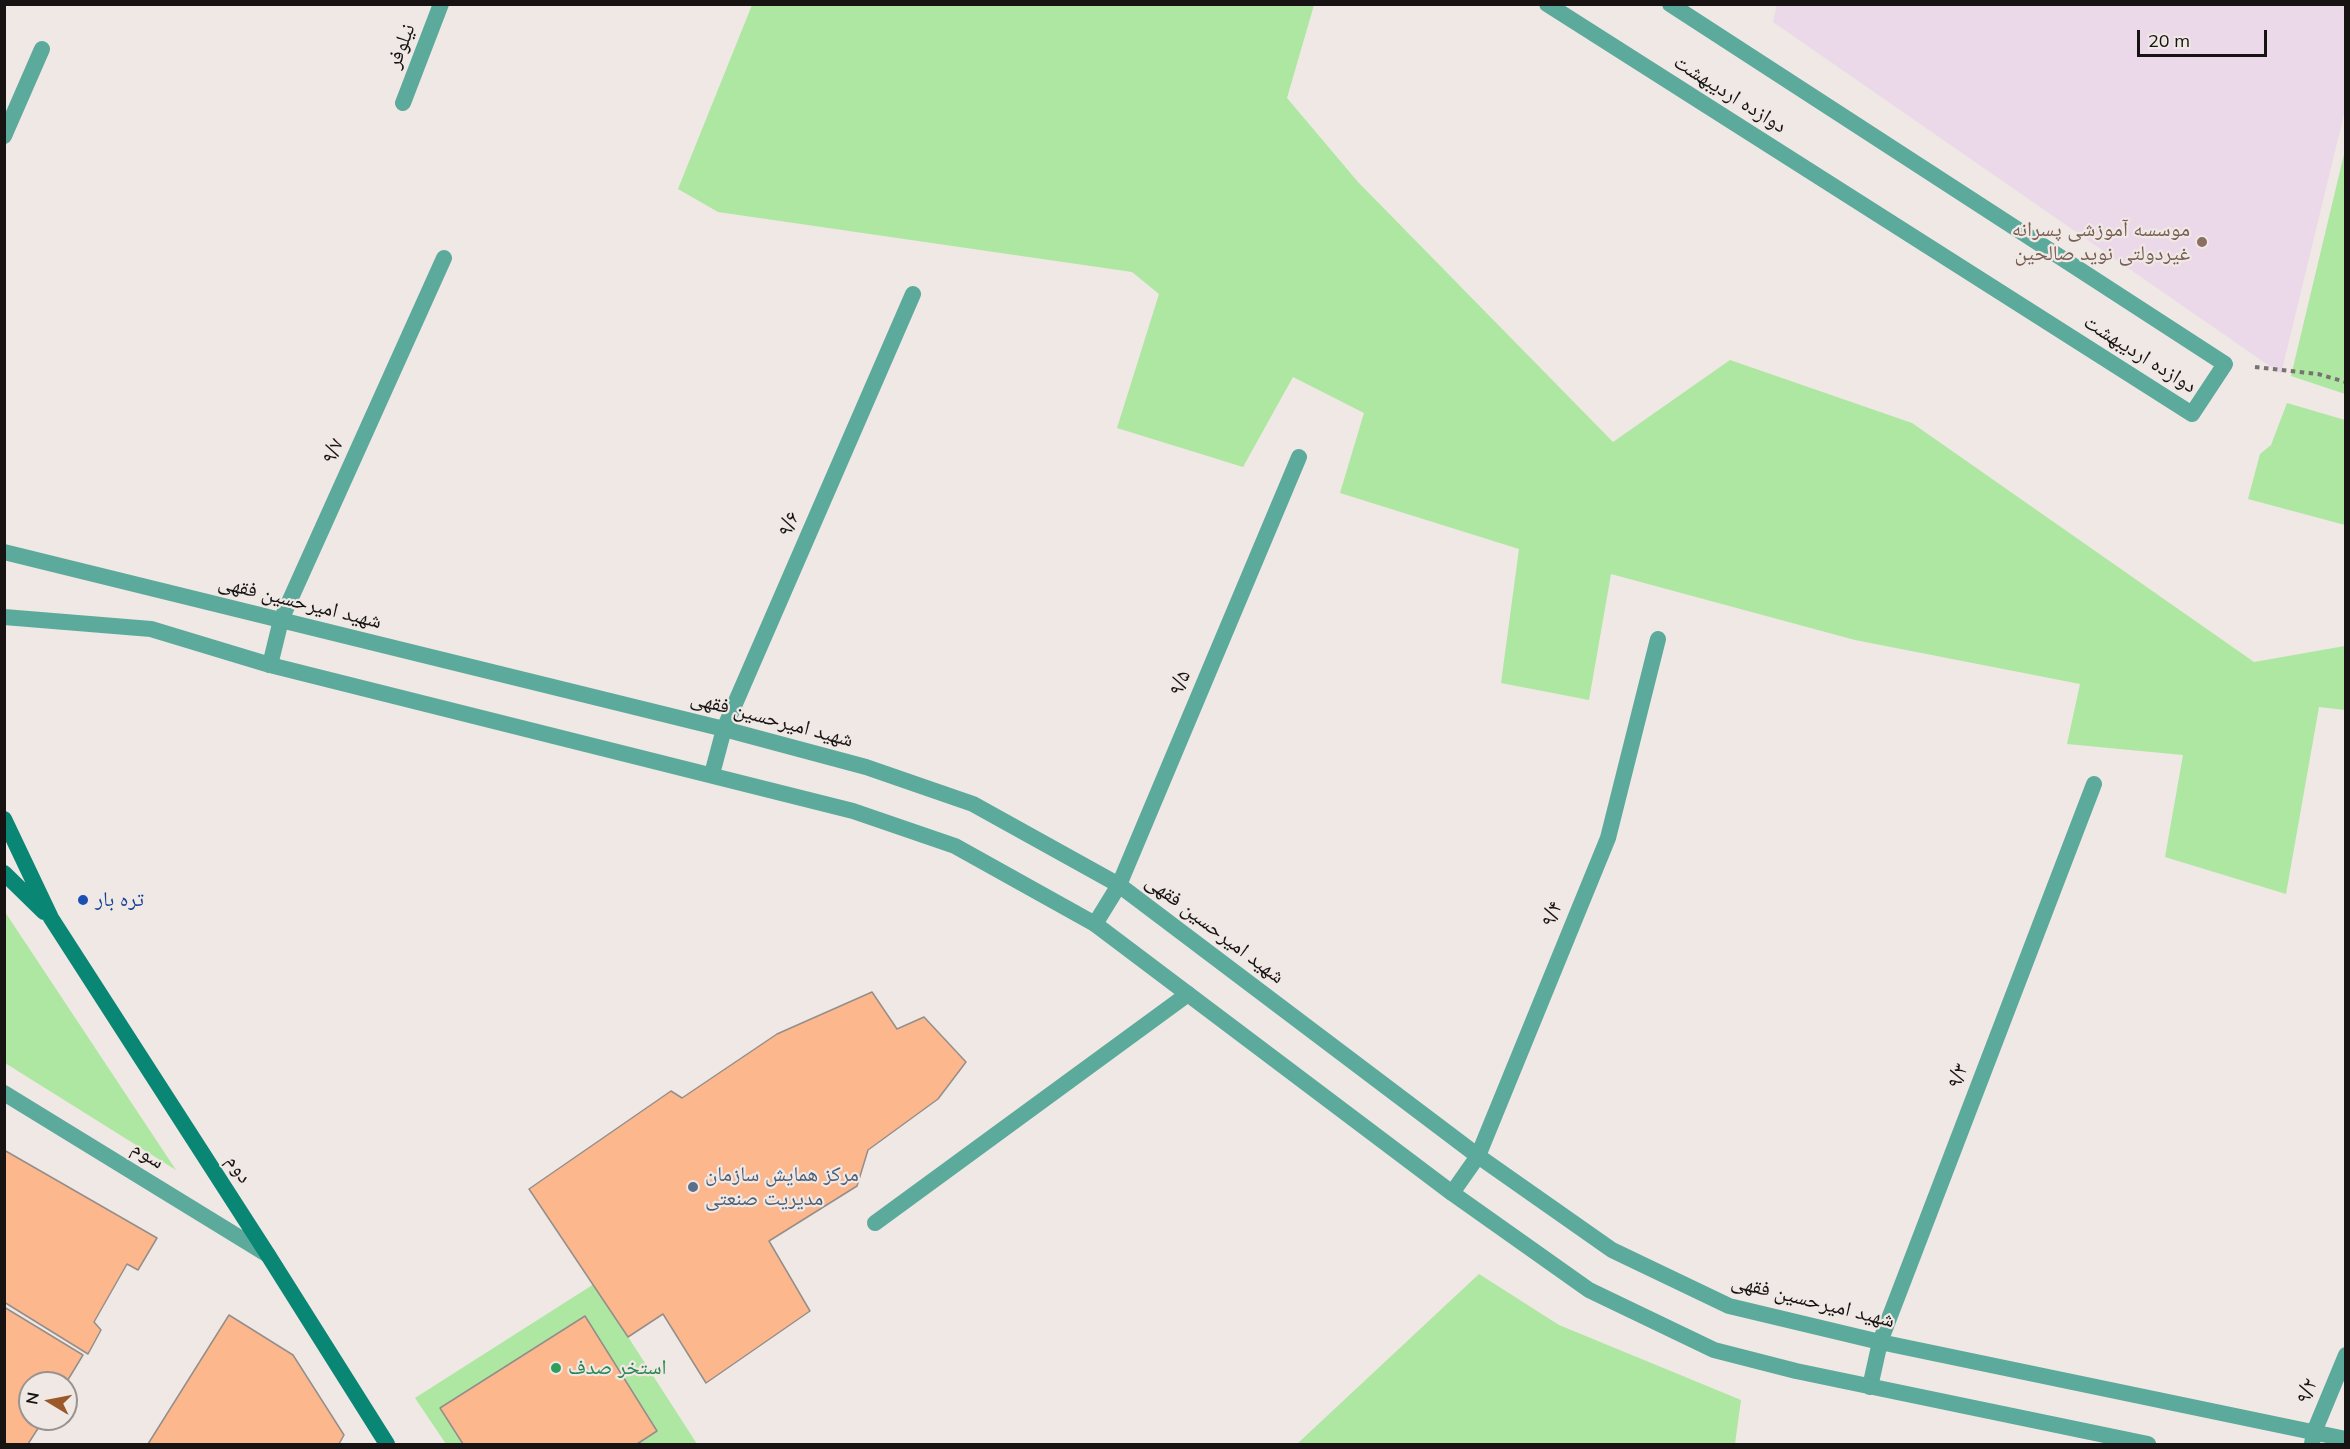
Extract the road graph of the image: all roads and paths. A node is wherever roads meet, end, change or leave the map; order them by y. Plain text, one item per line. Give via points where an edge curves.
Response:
1 (441, 4) edge
2 (1546, 4) edge
3 (1670, 4) edge
4 (42, 50) dead end
5 (403, 103) dead end
6 (4, 136) edge
7 (444, 258) dead end
8 (914, 294) dead end
9 (2225, 364) junction
10 (2346, 382) edge
11 (1299, 457) dead end
12 (4, 552) edge
13 (4, 617) edge
14 (281, 620) junction
15 (1658, 639) dead end
16 (270, 665) junction
17 (724, 729) junction
18 (712, 774) junction
19 (2094, 784) dead end
20 (4, 819) edge
21 (4, 873) edge
22 (1119, 885) junction
23 (51, 918) junction
24 (1095, 924) junction
25 (1188, 994) junction
26 (4, 1093) edge
27 (1478, 1155) junction
28 (1452, 1193) junction
29 (874, 1222) dead end
30 (268, 1255) junction
31 (1880, 1342) junction
32 (2346, 1355) edge
33 (1870, 1387) junction
34 (2313, 1438) edge
35 (2346, 1439) edge
36 (387, 1444) edge
37 (2148, 1444) edge

1 - 5 street, نیلوفر
2 - 9 street, دوازده اردیبهشت via 2192,414
3 - 9 street, دوازده اردیبهشت
4 - 6 street
7 - 14 street, ۹/۷
8 - 17 street, ۹/۶
9 - 10 path via 2318,374
11 - 22 street, ۹/۵
12 - 14 street, شهید امیرحسین فقهی
13 - 16 street via 151,629
14 - 16 street, ۹/۷
14 - 17 street, شهید امیرحسین فقهی
15 - 27 street, ۹/۴ via 1608,838
16 - 18 street
17 - 18 street, ۹/۶
17 - 22 street, شهید امیرحسین فقهی via 866,767 974,804
18 - 24 street via 852,811 955,846
19 - 31 street, ۹/۳
20 - 23 main road, دوم
21 - 23 main road, دوم
22 - 24 street, ۹/۵
22 - 27 street, شهید امیرحسین فقهی
23 - 30 main road, دوم
24 - 25 street
25 - 28 street
25 - 29 street
26 - 30 street, سوم
27 - 28 street, ۹/۴
27 - 31 street, شهید امیرحسین فقهی via 1612,1250 1729,1306
28 - 33 street via 1589,1290 1714,1350
30 - 36 main road, دوم
31 - 33 street, ۹/۳
31 - 34 street, شهید امیرحسین فقهی
32 - 34 street, ۹/۲
33 - 37 street
34 - 35 street, شهید امیرحسین فقهی

